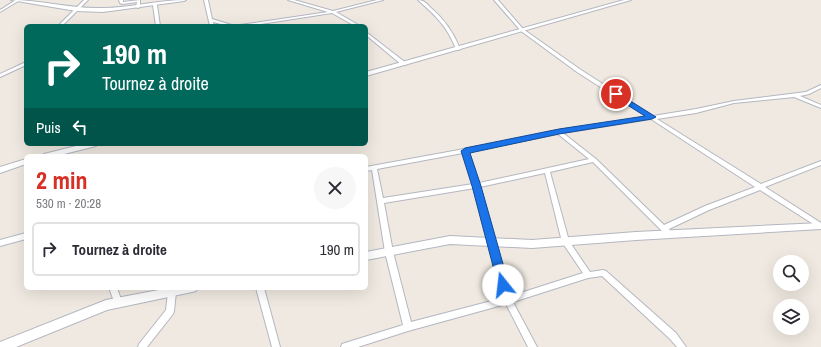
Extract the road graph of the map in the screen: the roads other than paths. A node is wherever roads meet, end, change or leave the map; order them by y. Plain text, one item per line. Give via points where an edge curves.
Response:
1 (16, 0) edge
2 (86, 0) edge
3 (121, 0) edge
4 (146, 0) edge
5 (184, 0) edge
6 (206, 0) edge
7 (290, 0) edge
8 (381, 0) edge
9 (420, 0) edge
10 (496, 0) edge
11 (629, 0) edge
12 (139, 4) junction
13 (155, 5) junction
14 (76, 9) junction
15 (0, 12) edge
16 (333, 12) junction
17 (211, 20) junction
18 (62, 24) edge
19 (158, 24) edge
20 (212, 24) edge
21 (226, 24) edge
22 (253, 24) edge
23 (354, 24) edge
24 (522, 30) junction
25 (368, 35) edge
26 (458, 49) junction
27 (24, 64) edge
28 (404, 64) junction
29 (368, 73) edge
30 (0, 76) edge
31 (821, 86) edge
32 (795, 95) junction
33 (821, 107) edge
34 (652, 117) junction
35 (559, 132) junction
36 (86, 146) edge
37 (465, 151) junction
38 (55, 154) edge
39 (594, 160) junction
40 (24, 162) edge
41 (821, 163) edge
42 (374, 168) junction
43 (368, 169) edge
44 (0, 170) edge
45 (547, 170) junction
46 (477, 186) junction
47 (762, 188) junction
48 (380, 201) junction
49 (821, 226) edge
50 (667, 231) junction
51 (24, 237) edge
52 (490, 241) junction
53 (566, 242) junction
54 (0, 243) edge
55 (389, 252) junction
56 (368, 256) edge
57 (588, 275) junction
58 (114, 290) edge
59 (182, 290) edge
60 (261, 290) edge
61 (172, 292) junction
62 (508, 300) junction
63 (118, 302) junction
64 (408, 328) junction
65 (2, 347) edge
66 (142, 347) edge
67 (276, 347) edge
68 (345, 347) edge
69 (533, 347) edge
70 (682, 347) edge

1 - 14 main road
1 - 15 street
2 - 14 street
3 - 12 street via 122,3
4 - 12 street
5 - 13 main road
6 - 17 street
7 - 16 street
8 - 16 street
9 - 26 street via 451,31
10 - 24 street
11 - 24 street
12 - 13 main road
12 - 14 main road via 103,10
13 - 19 street
14 - 18 street
16 - 22 street
16 - 23 street
17 - 20 street
17 - 21 street
24 - 26 street
24 - 34 street via 579,71
25 - 28 street
26 - 28 street
27 - 30 street
28 - 29 street
31 - 32 street via 807,93
32 - 33 street
32 - 34 street via 734,102 696,111
34 - 35 street
34 - 47 street
35 - 37 street
35 - 39 street
36 - 38 street
37 - 42 street
37 - 46 street
39 - 45 street
39 - 50 street
40 - 44 street
41 - 47 street
42 - 43 street
42 - 48 street
45 - 46 street
45 - 53 street
46 - 48 street
46 - 52 street
47 - 49 street
47 - 50 street via 707,208
48 - 55 street
49 - 50 street
50 - 53 street
51 - 54 street
52 - 53 street via 532,244
52 - 55 street via 450,240
52 - 62 street
53 - 57 street
55 - 56 street
55 - 64 street
57 - 62 street
57 - 70 street via 603,273 609,276
58 - 63 street
59 - 61 street
60 - 67 street
61 - 63 street
61 - 66 street via 170,311
62 - 64 street
62 - 69 street
63 - 65 street
64 - 68 street

